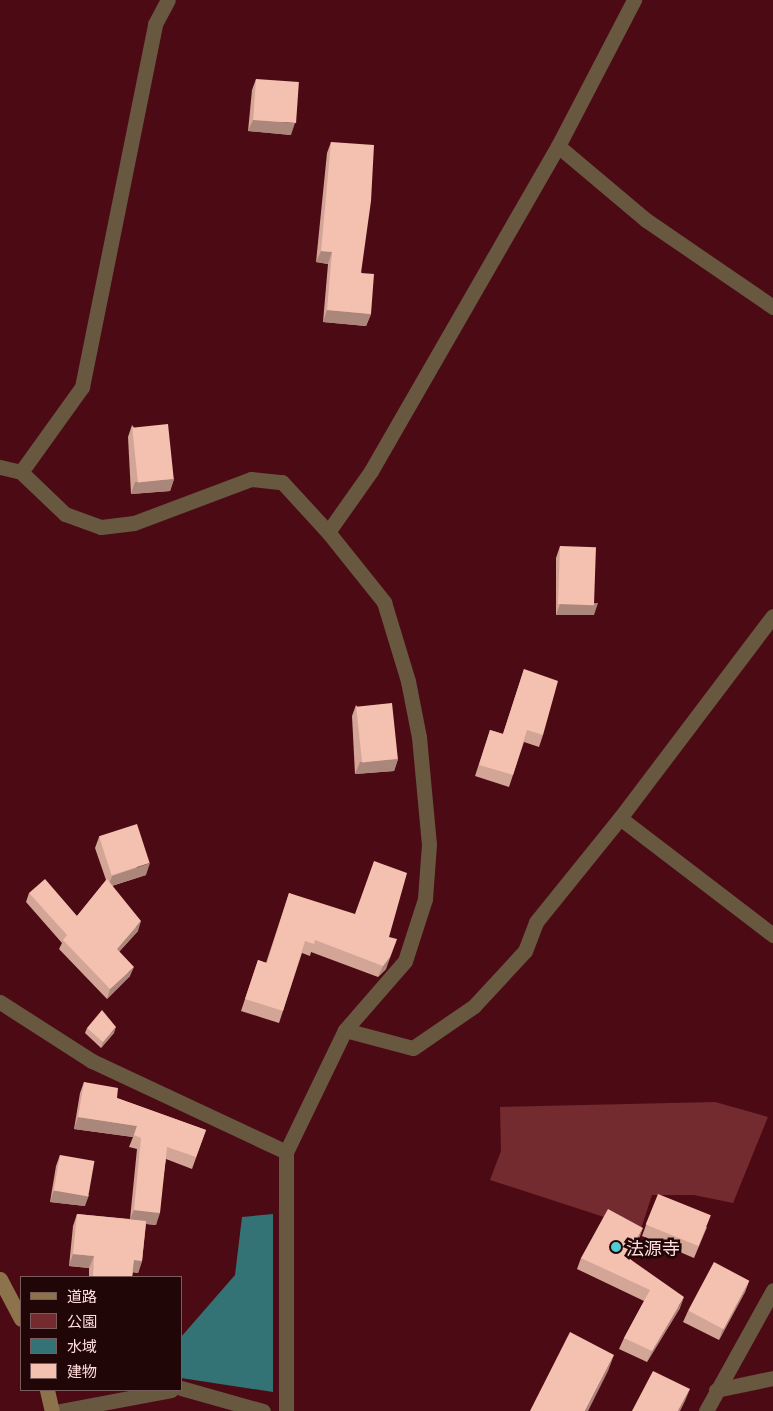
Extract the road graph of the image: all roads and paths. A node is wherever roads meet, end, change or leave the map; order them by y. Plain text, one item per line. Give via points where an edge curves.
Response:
1 (168, 0) edge
2 (634, 0) edge
3 (558, 146) junction
4 (773, 307) edge
5 (0, 467) edge
6 (21, 472) junction
7 (328, 532) junction
8 (773, 616) edge
9 (620, 818) junction
10 (773, 935) edge
11 (0, 1002) edge
12 (345, 1030) junction
13 (286, 1152) junction
14 (0, 1279) edge
15 (773, 1290) edge
16 (20, 1317) edge
17 (773, 1378) edge
18 (182, 1388) edge
19 (716, 1390) junction
20 (47, 1391) edge
21 (165, 1391) edge
22 (52, 1411) edge
23 (60, 1411) edge
24 (263, 1411) edge
25 (286, 1411) edge
26 (706, 1411) edge

1 - 6 street via 155,24 82,387
2 - 3 street
3 - 4 street via 646,220
3 - 7 street via 371,470
5 - 6 street
6 - 7 street via 65,514 101,527 134,523 251,479 282,482
7 - 12 street via 384,602 408,680 417,728 429,844 425,899 405,961
8 - 9 street
9 - 10 street
9 - 12 street via 536,922 525,951 474,1006 413,1048
11 - 13 street via 92,1061
12 - 13 street
13 - 25 street
14 - 16 main road
15 - 19 street
17 - 19 street
18 - 24 street
19 - 26 street
20 - 22 main road
21 - 23 street

